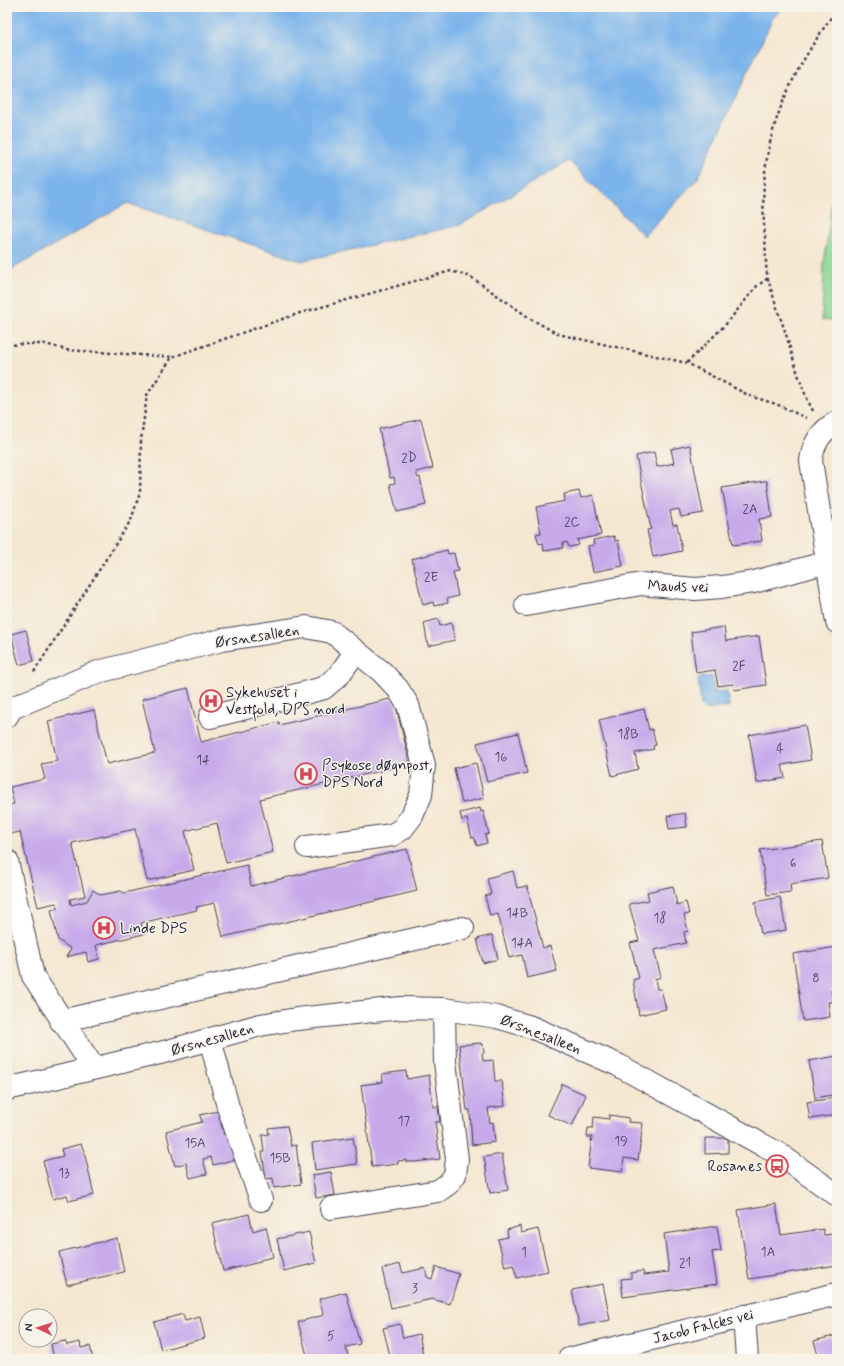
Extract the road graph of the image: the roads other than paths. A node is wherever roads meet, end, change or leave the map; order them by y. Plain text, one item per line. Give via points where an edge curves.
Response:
1 (832, 425) edge
2 (828, 562) junction
3 (526, 605) dead end
4 (837, 622) edge
5 (356, 651) junction
6 (7, 716) edge
7 (210, 716) dead end
8 (307, 847) dead end
9 (7, 861) edge
10 (463, 928) dead end
11 (444, 1009) junction
12 (61, 1021) junction
13 (210, 1039) junction
14 (93, 1067) junction
15 (7, 1089) edge
16 (837, 1195) edge
17 (261, 1200) dead end
18 (331, 1208) dead end
19 (837, 1294) edge
20 (744, 1316) junction
21 (569, 1359) edge
22 (747, 1359) edge

1 - 2 street via 815,443 811,460
2 - 3 street, Mauds vei via 754,582 722,587 641,584
2 - 4 street
5 - 6 street, Ørsnesalleen via 332,632 306,627 222,640 98,672 12,708
5 - 7 street via 339,675 324,688
5 - 8 street, Ørsnesalleen via 398,689 408,706 424,765 421,795 412,816 392,835
9 - 12 street via 32,976
10 - 12 street
11 - 13 street, Ørsnesalleen via 401,1008 297,1019 260,1025
11 - 16 street, Ørsnesalleen via 497,1017 531,1027 618,1065 779,1154
11 - 18 street via 445,1062 457,1159 455,1175 438,1191
12 - 14 street
13 - 14 street, Ørsnesalleen
13 - 17 street via 228,1107
14 - 15 street, Ørsnesalleen
19 - 20 street, Jacob Falcks vei
20 - 21 street, Jacob Falcks vei
20 - 22 street

